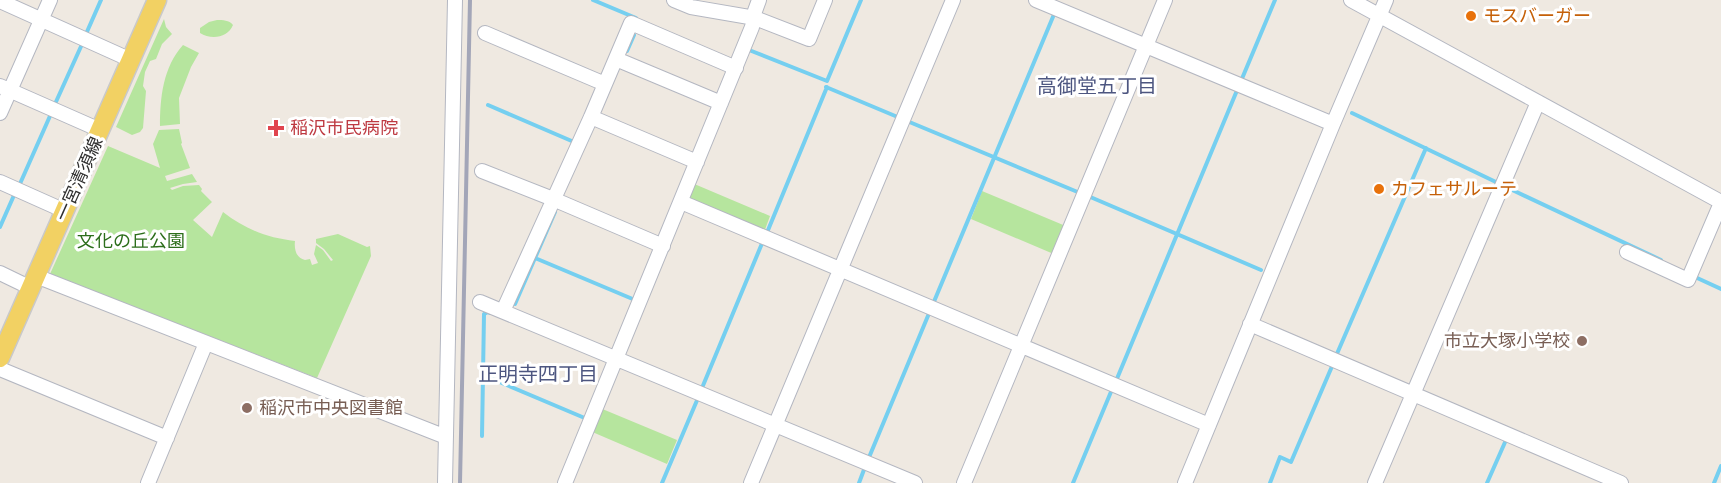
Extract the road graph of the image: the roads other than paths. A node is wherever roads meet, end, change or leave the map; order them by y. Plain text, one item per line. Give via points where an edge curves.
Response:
1 (50, 0) edge
2 (157, 0) edge
3 (455, 0) edge
4 (675, 0) edge
5 (759, 0) edge
6 (825, 0) edge
7 (953, 0) edge
8 (1036, 0) edge
9 (1165, 0) edge
10 (1351, 0) edge
11 (1386, 0) edge
12 (0, 2) edge
13 (692, 3) edge
14 (1380, 16) junction
15 (755, 18) junction
16 (41, 21) junction
17 (485, 33) dead end
18 (1146, 46) junction
19 (616, 59) junction
20 (131, 60) junction
21 (735, 68) junction
22 (605, 84) junction
23 (5, 88) edge
24 (1538, 102) junction
25 (721, 103) junction
26 (0, 113) edge
27 (591, 117) junction
28 (1333, 124) junction
29 (100, 130) junction
30 (697, 162) junction
31 (482, 171) dead end
32 (0, 182) edge
33 (553, 199) junction
34 (681, 202) junction
35 (1721, 202) edge
36 (65, 211) junction
37 (663, 246) junction
38 (1627, 252) dead end
39 (840, 269) junction
40 (0, 273) edge
41 (34, 282) junction
42 (480, 302) dead end
43 (503, 312) junction
44 (1250, 324) junction
45 (206, 343) junction
46 (1021, 346) junction
47 (0, 358) edge
48 (617, 359) junction
49 (0, 369) edge
50 (1412, 394) junction
51 (775, 424) junction
52 (1209, 425) junction
53 (446, 437) junction
54 (166, 438) junction
55 (1602, 479) edge
56 (148, 483) edge
57 (445, 483) edge
58 (565, 483) edge
59 (751, 483) edge
60 (915, 483) edge
61 (964, 483) edge
62 (1185, 483) edge
63 (1375, 483) edge
64 (1621, 483) edge

1 - 16 street
2 - 20 main road, 一宮清須線
3 - 53 street
4 - 13 street
5 - 15 street
6 - 15 street via 809,39
7 - 39 street
8 - 18 street
9 - 18 street
10 - 14 street
11 - 14 street
12 - 16 street
13 - 15 street
14 - 24 street
14 - 28 street
15 - 21 street
16 - 20 street
16 - 23 street
17 - 22 street
18 - 28 street
18 - 46 street
19 - 21 street via 631,23
19 - 22 street
19 - 25 street
20 - 29 main road, 一宮清須線
21 - 25 street
22 - 27 street
23 - 26 street
23 - 29 street
24 - 35 street
24 - 50 street
25 - 30 street
27 - 30 street
27 - 33 street
28 - 44 street
29 - 36 main road, 一宮清須線
30 - 34 street
31 - 33 street
32 - 36 street
33 - 37 street
33 - 43 street
34 - 37 street
34 - 39 street
35 - 38 street via 1688,280
36 - 41 main road, 一宮清須線
37 - 48 street
39 - 46 street
39 - 51 street
40 - 41 street
41 - 45 street
41 - 47 main road, 一宮清須線
42 - 43 street
43 - 48 street
44 - 50 street
44 - 52 street
45 - 53 street
45 - 54 street
46 - 52 street
46 - 61 street
48 - 51 street
48 - 58 street
49 - 54 street
50 - 55 street
50 - 63 street
51 - 59 street
51 - 60 street
52 - 62 street
53 - 57 street
54 - 56 street
55 - 64 street

